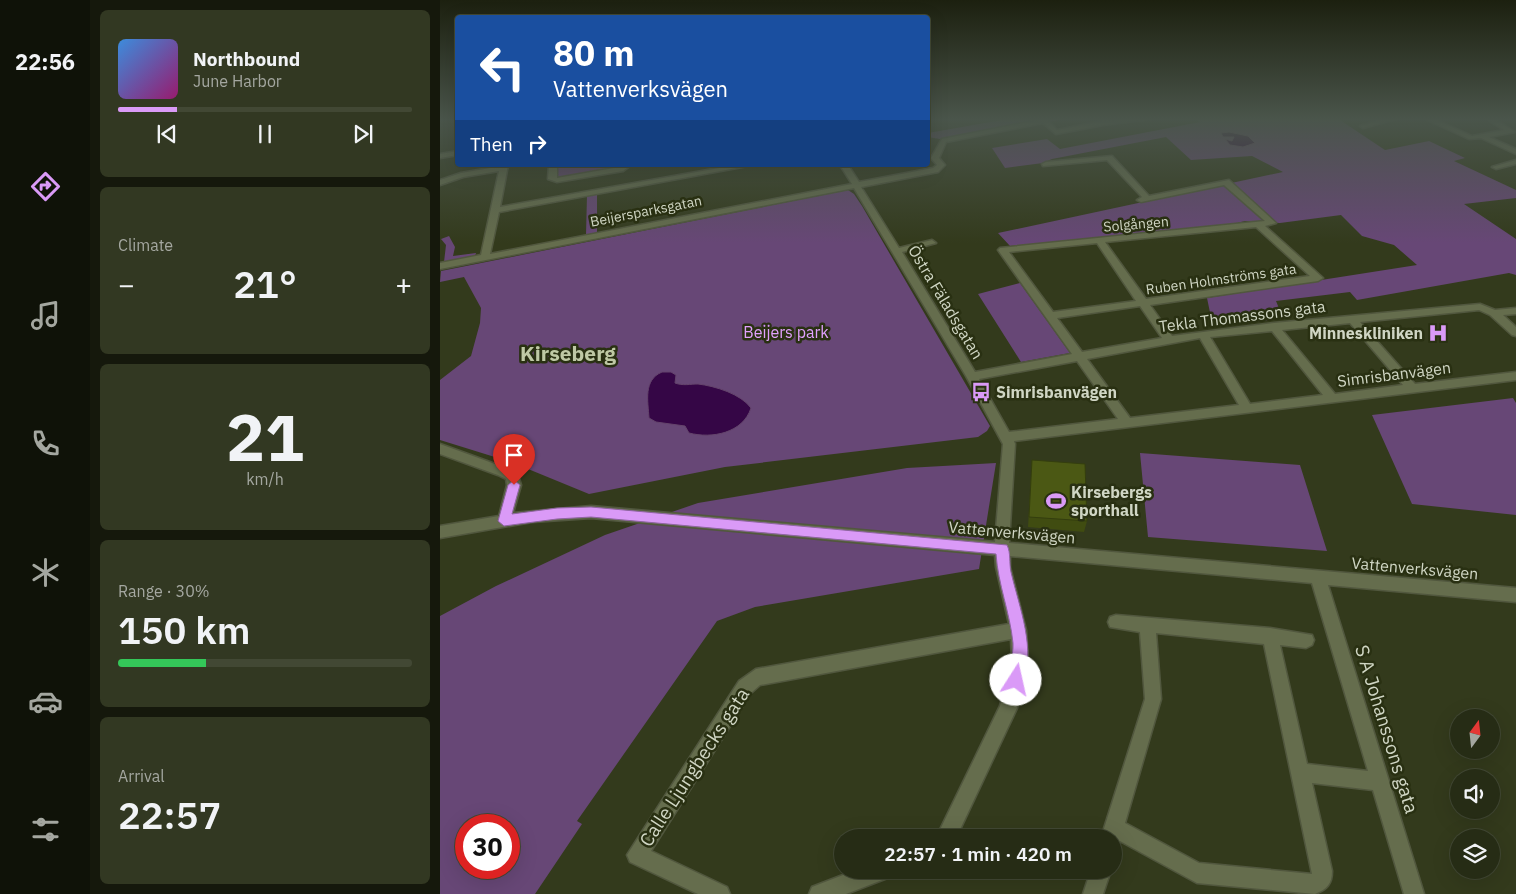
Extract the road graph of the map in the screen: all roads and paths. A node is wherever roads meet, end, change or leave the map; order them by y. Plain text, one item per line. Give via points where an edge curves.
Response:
1 (937, 160) edge
2 (1091, 160) edge
3 (1110, 160) edge
4 (1516, 162) edge
5 (1046, 164) dead end
6 (499, 167) edge
7 (504, 167) edge
8 (553, 167) edge
9 (625, 167) edge
10 (734, 167) edge
11 (845, 167) edge
12 (1496, 167) dead end
13 (440, 173) edge
14 (452, 177) junction
15 (440, 182) edge
16 (856, 184) junction
17 (494, 210) junction
18 (1259, 225) junction
19 (1100, 241) junction
20 (932, 243) dead end
21 (896, 251) junction
22 (485, 257) junction
23 (440, 266) edge
24 (1146, 304) junction
25 (1516, 311) edge
26 (1494, 313) junction
27 (1049, 316) junction
28 (1353, 320) junction
29 (1274, 326) junction
30 (1203, 334) junction
31 (1516, 334) edge
32 (1169, 340) junction
33 (1077, 356) junction
34 (972, 376) junction
35 (1516, 376) edge
36 (1412, 388) junction
37 (1332, 398) junction
38 (1247, 408) junction
39 (1127, 423) junction
40 (1007, 437) junction
41 (440, 449) edge
42 (504, 521) junction
43 (440, 532) edge
44 (1002, 549) junction
45 (1318, 577) junction
46 (1516, 594) edge
47 (1116, 622) dead end
48 (1147, 626) junction
49 (1018, 630) junction
50 (1270, 636) junction
51 (1306, 640) dead end
52 (1300, 772) junction
53 (1380, 782) junction
54 (950, 829) edge
55 (1113, 829) edge
56 (1122, 837) edge
57 (859, 879) edge
58 (1097, 879) edge
59 (720, 894) edge
60 (819, 894) edge
61 (1093, 894) edge
62 (1414, 894) edge

1 - 16 street, Beijersparksgatan via 942,165 940,168
2 - 5 street, Solgången
3 - 18 street, Solgången via 1144,199 1226,182 1272,224
4 - 12 street
6 - 14 street
7 - 17 street
8 - 9 street via 552,179 557,180
10 - 17 street via 675,175
11 - 16 street, Östra Fäladsgatan
13 - 14 street
14 - 15 street
16 - 21 street, Östra Fäladsgatan
16 - 22 street, Beijersparksgatan
17 - 22 street
18 - 19 street, Solgången
18 - 24 street, Ruben Holmströms gata via 1318,278
19 - 24 street
19 - 27 street, Solgången via 1003,250
20 - 21 street
21 - 34 street, Östra Fäladsgatan
22 - 23 street, Beijersparksgatan
24 - 27 street, Ruben Holmströms gata
24 - 32 street
25 - 26 street, Tekla Thomassons gata
26 - 28 street, Tekla Thomassons gata via 1480,307
26 - 31 street
27 - 33 street
28 - 29 street, Tekla Thomassons gata
28 - 36 street
29 - 30 street, Tekla Thomassons gata
29 - 37 street
30 - 32 street, Tekla Thomassons gata
30 - 38 street
32 - 33 street, Tekla Thomassons gata
33 - 34 street, Tekla Thomassons gata
33 - 39 street
34 - 40 street, Östra Fäladsgatan
35 - 36 street, Simrisbanvägen
36 - 37 street, Simrisbanvägen
37 - 38 street, Simrisbanvägen
38 - 39 street, Simrisbanvägen
39 - 40 street, Simrisbanvägen
40 - 44 street, Östra Fäladsgatan via 1009,454
41 - 42 street via 512,476 514,485
42 - 43 street, Vattenverksvägen
42 - 44 street, Vattenverksvägen via 591,512
44 - 45 street, Vattenverksvägen
44 - 49 street
45 - 46 street, Vattenverksvägen
45 - 53 street, S A Johanssons gata
47 - 48 street
48 - 50 street
48 - 55 street via 1153,700
49 - 54 street via 1020,660 1011,700
49 - 59 street, Calle Ljungbecks gata via 756,677 745,687 637,855
50 - 51 street
50 - 52 street
52 - 53 street
52 - 56 street via 1322,871 1322,878 1312,885 1197,873
53 - 62 street, S A Johanssons gata
57 - 60 street
58 - 61 street

